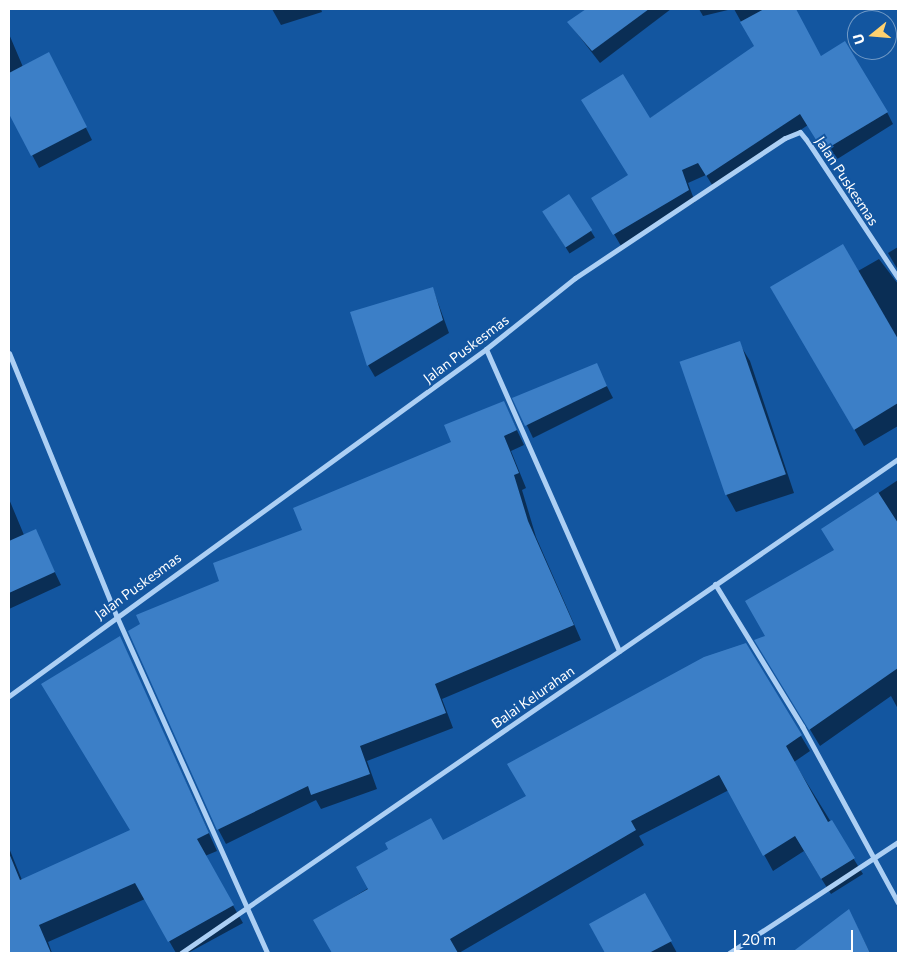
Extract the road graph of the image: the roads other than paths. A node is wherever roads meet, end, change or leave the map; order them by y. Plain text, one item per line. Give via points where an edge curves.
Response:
1 (898, 278) edge
2 (486, 349) junction
3 (9, 353) edge
4 (898, 459) edge
5 (715, 584) junction
6 (116, 615) junction
7 (619, 651) junction
8 (9, 696) edge
9 (898, 842) edge
10 (875, 856) junction
11 (898, 903) edge
12 (245, 912) junction
13 (181, 953) edge
14 (266, 953) edge
15 (729, 953) edge

1 - 2 street, Jalan Puskesmas via 800,132 765,149 575,278
2 - 6 street, Jalan Puskesmas
2 - 7 street
3 - 6 street
4 - 5 street, Balai Kelurahan
5 - 7 street, Balai Kelurahan
5 - 10 street via 802,726
6 - 8 street, Jalan Puskesmas
6 - 12 street
7 - 12 street, Balai Kelurahan
9 - 10 street
10 - 11 street
10 - 15 street
12 - 13 street, Balai Kelurahan
12 - 14 street

